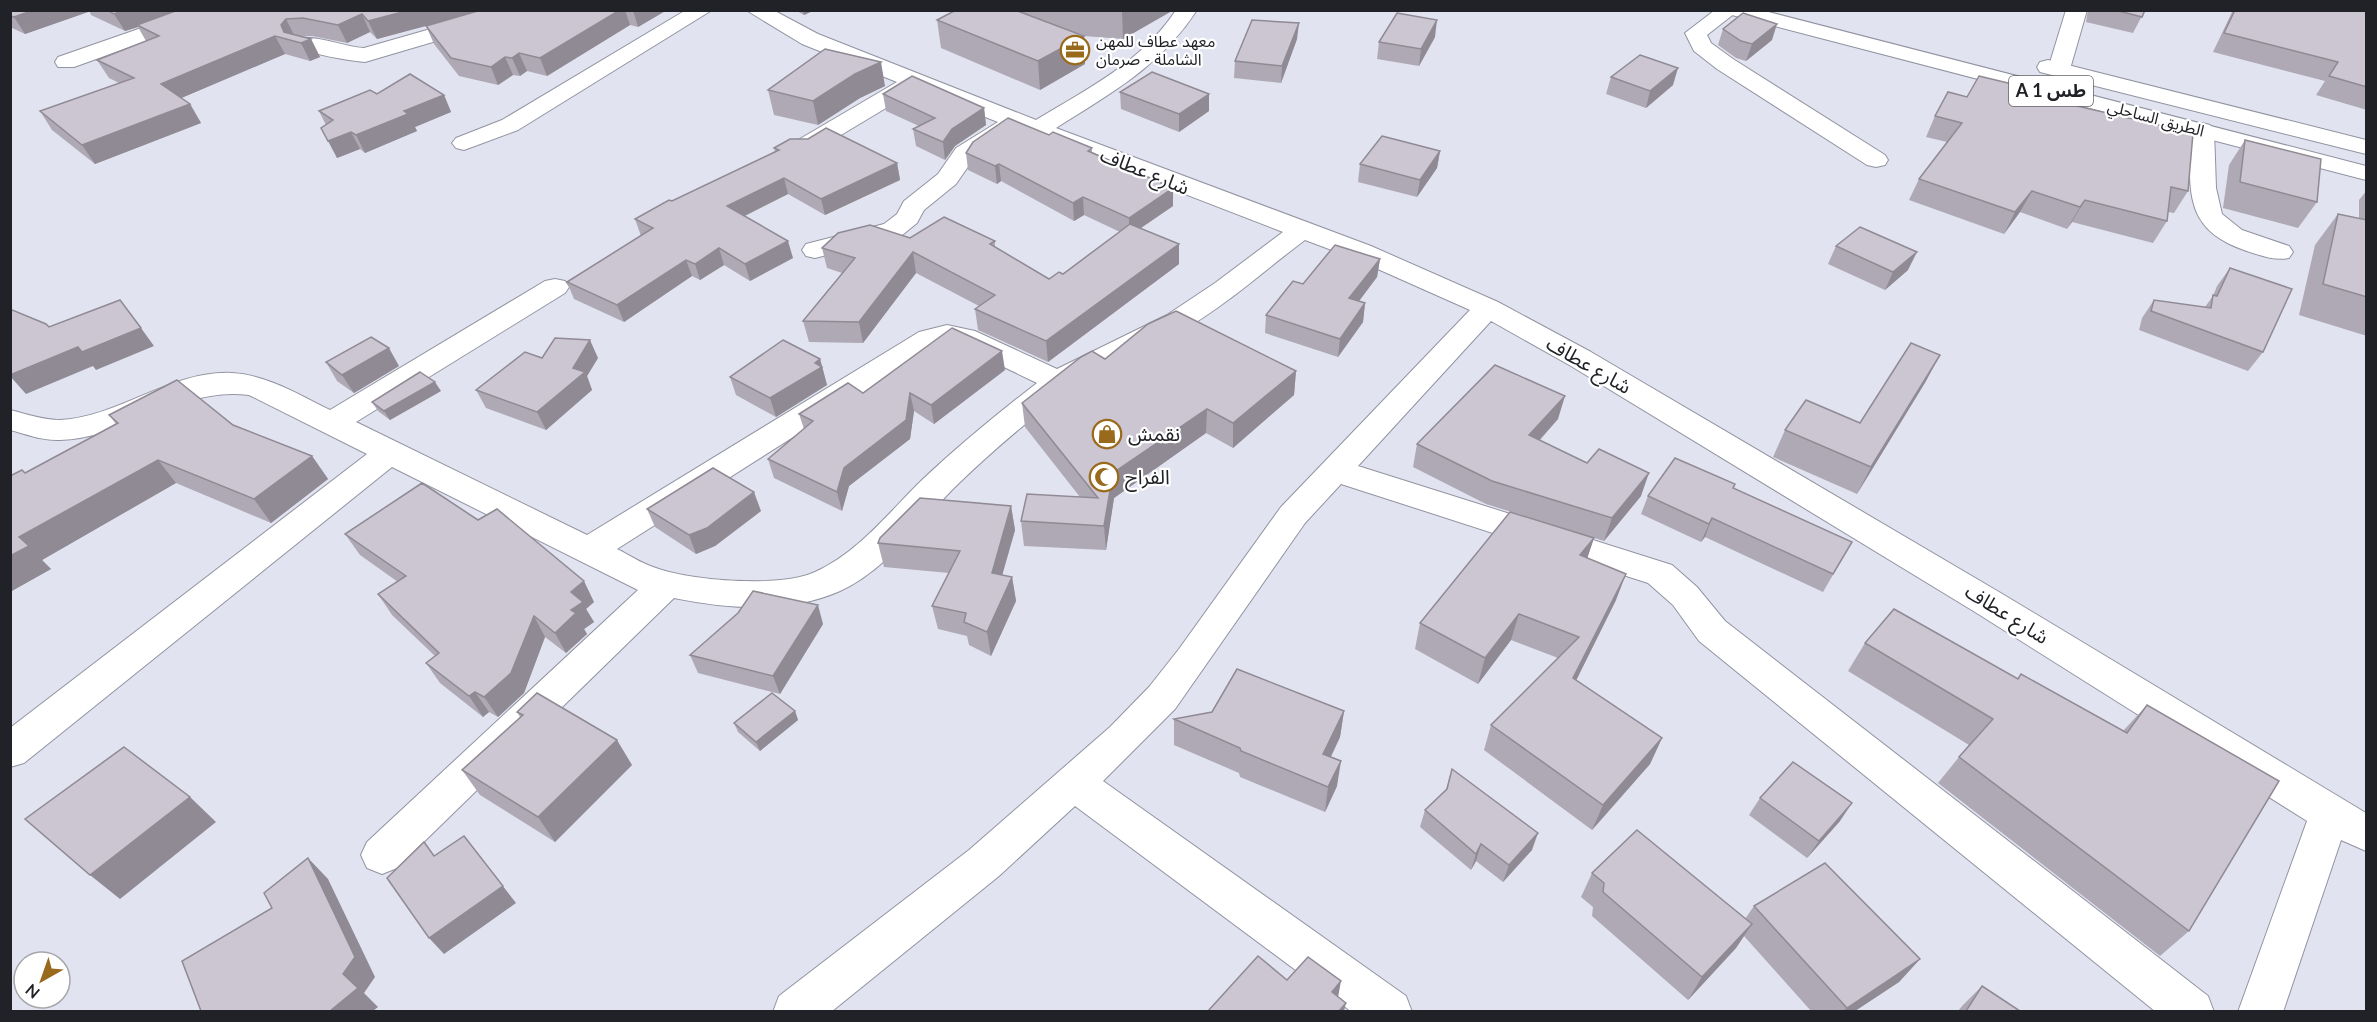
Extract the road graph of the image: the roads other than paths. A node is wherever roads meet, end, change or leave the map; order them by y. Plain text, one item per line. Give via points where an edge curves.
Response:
1 (214, 10) edge
2 (521, 10) edge
3 (702, 10) edge
4 (756, 10) edge
5 (1187, 10) edge
6 (1729, 10) edge
7 (1735, 10) edge
8 (2077, 10) edge
9 (303, 44) edge
10 (2027, 61) dead end
11 (66, 62) dead end
12 (2059, 69) junction
13 (915, 81) junction
14 (1028, 124) junction
15 (2202, 130) junction
16 (2326, 136) junction
17 (464, 143) dead end
18 (2367, 147) edge
19 (802, 148) edge
20 (1876, 160) dead end
21 (2326, 162) junction
22 (2367, 173) edge
23 (1302, 230) junction
24 (815, 250) dead end
25 (2280, 252) dead end
26 (555, 287) dead end
27 (1488, 308) junction
28 (1059, 382) junction
29 (10, 420) edge
30 (332, 423) junction
31 (390, 452) junction
32 (1334, 470) junction
33 (588, 551) junction
34 (667, 584) junction
35 (10, 751) edge
36 (1073, 782) junction
37 (2330, 814) junction
38 (2367, 833) edge
39 (382, 855) dead end
40 (795, 1011) edge
41 (1390, 1011) edge
42 (2192, 1011) edge
43 (2260, 1011) edge

1 - 11 main road
2 - 9 main road via 365,55
3 - 17 main road via 510,125
4 - 13 main road, شارع عطاف via 810,39
5 - 14 main road via 1159,48
6 - 20 main road via 1696,33 1702,46
7 - 15 main road, الطريق الساحلي / A 1 طس
8 - 12 main road
10 - 12 main road, الطريق الساحلي / A 1 طس
12 - 16 main road, الطريق الساحلي / A 1 طس
13 - 14 main road, شارع عطاف
13 - 19 main road
14 - 23 main road, شارع عطاف
14 - 24 main road via 965,153 947,179 913,206 909,218 892,230
15 - 21 main road, الطريق الساحلي / A 1 طس
15 - 25 main road via 2205,205 2210,217 2239,238
16 - 18 main road, الطريق الساحلي / A 1 طس
16 - 21 main road
21 - 22 main road, الطريق الساحلي / A 1 طس
23 - 27 main road, شارع عطاف
23 - 28 main road via 1179,319 1105,354
26 - 30 main road
27 - 32 main road
27 - 37 main road, شارع عطاف via 1591,365 1987,602
28 - 33 main road via 965,337 947,334 929,338
28 - 34 main road via 931,490 873,550 828,581 802,590 770,594
29 - 30 main road via 44,428 74,429 208,384 237,381 256,386
30 - 31 main road
31 - 33 main road
31 - 35 main road
32 - 36 main road via 1293,515 1162,698 1124,738
32 - 42 main road via 1660,574 1685,596 1712,631
33 - 34 main road via 646,579
34 - 39 main road
36 - 40 main road via 984,863
36 - 41 main road
37 - 38 main road, شارع عطاف
37 - 43 main road

